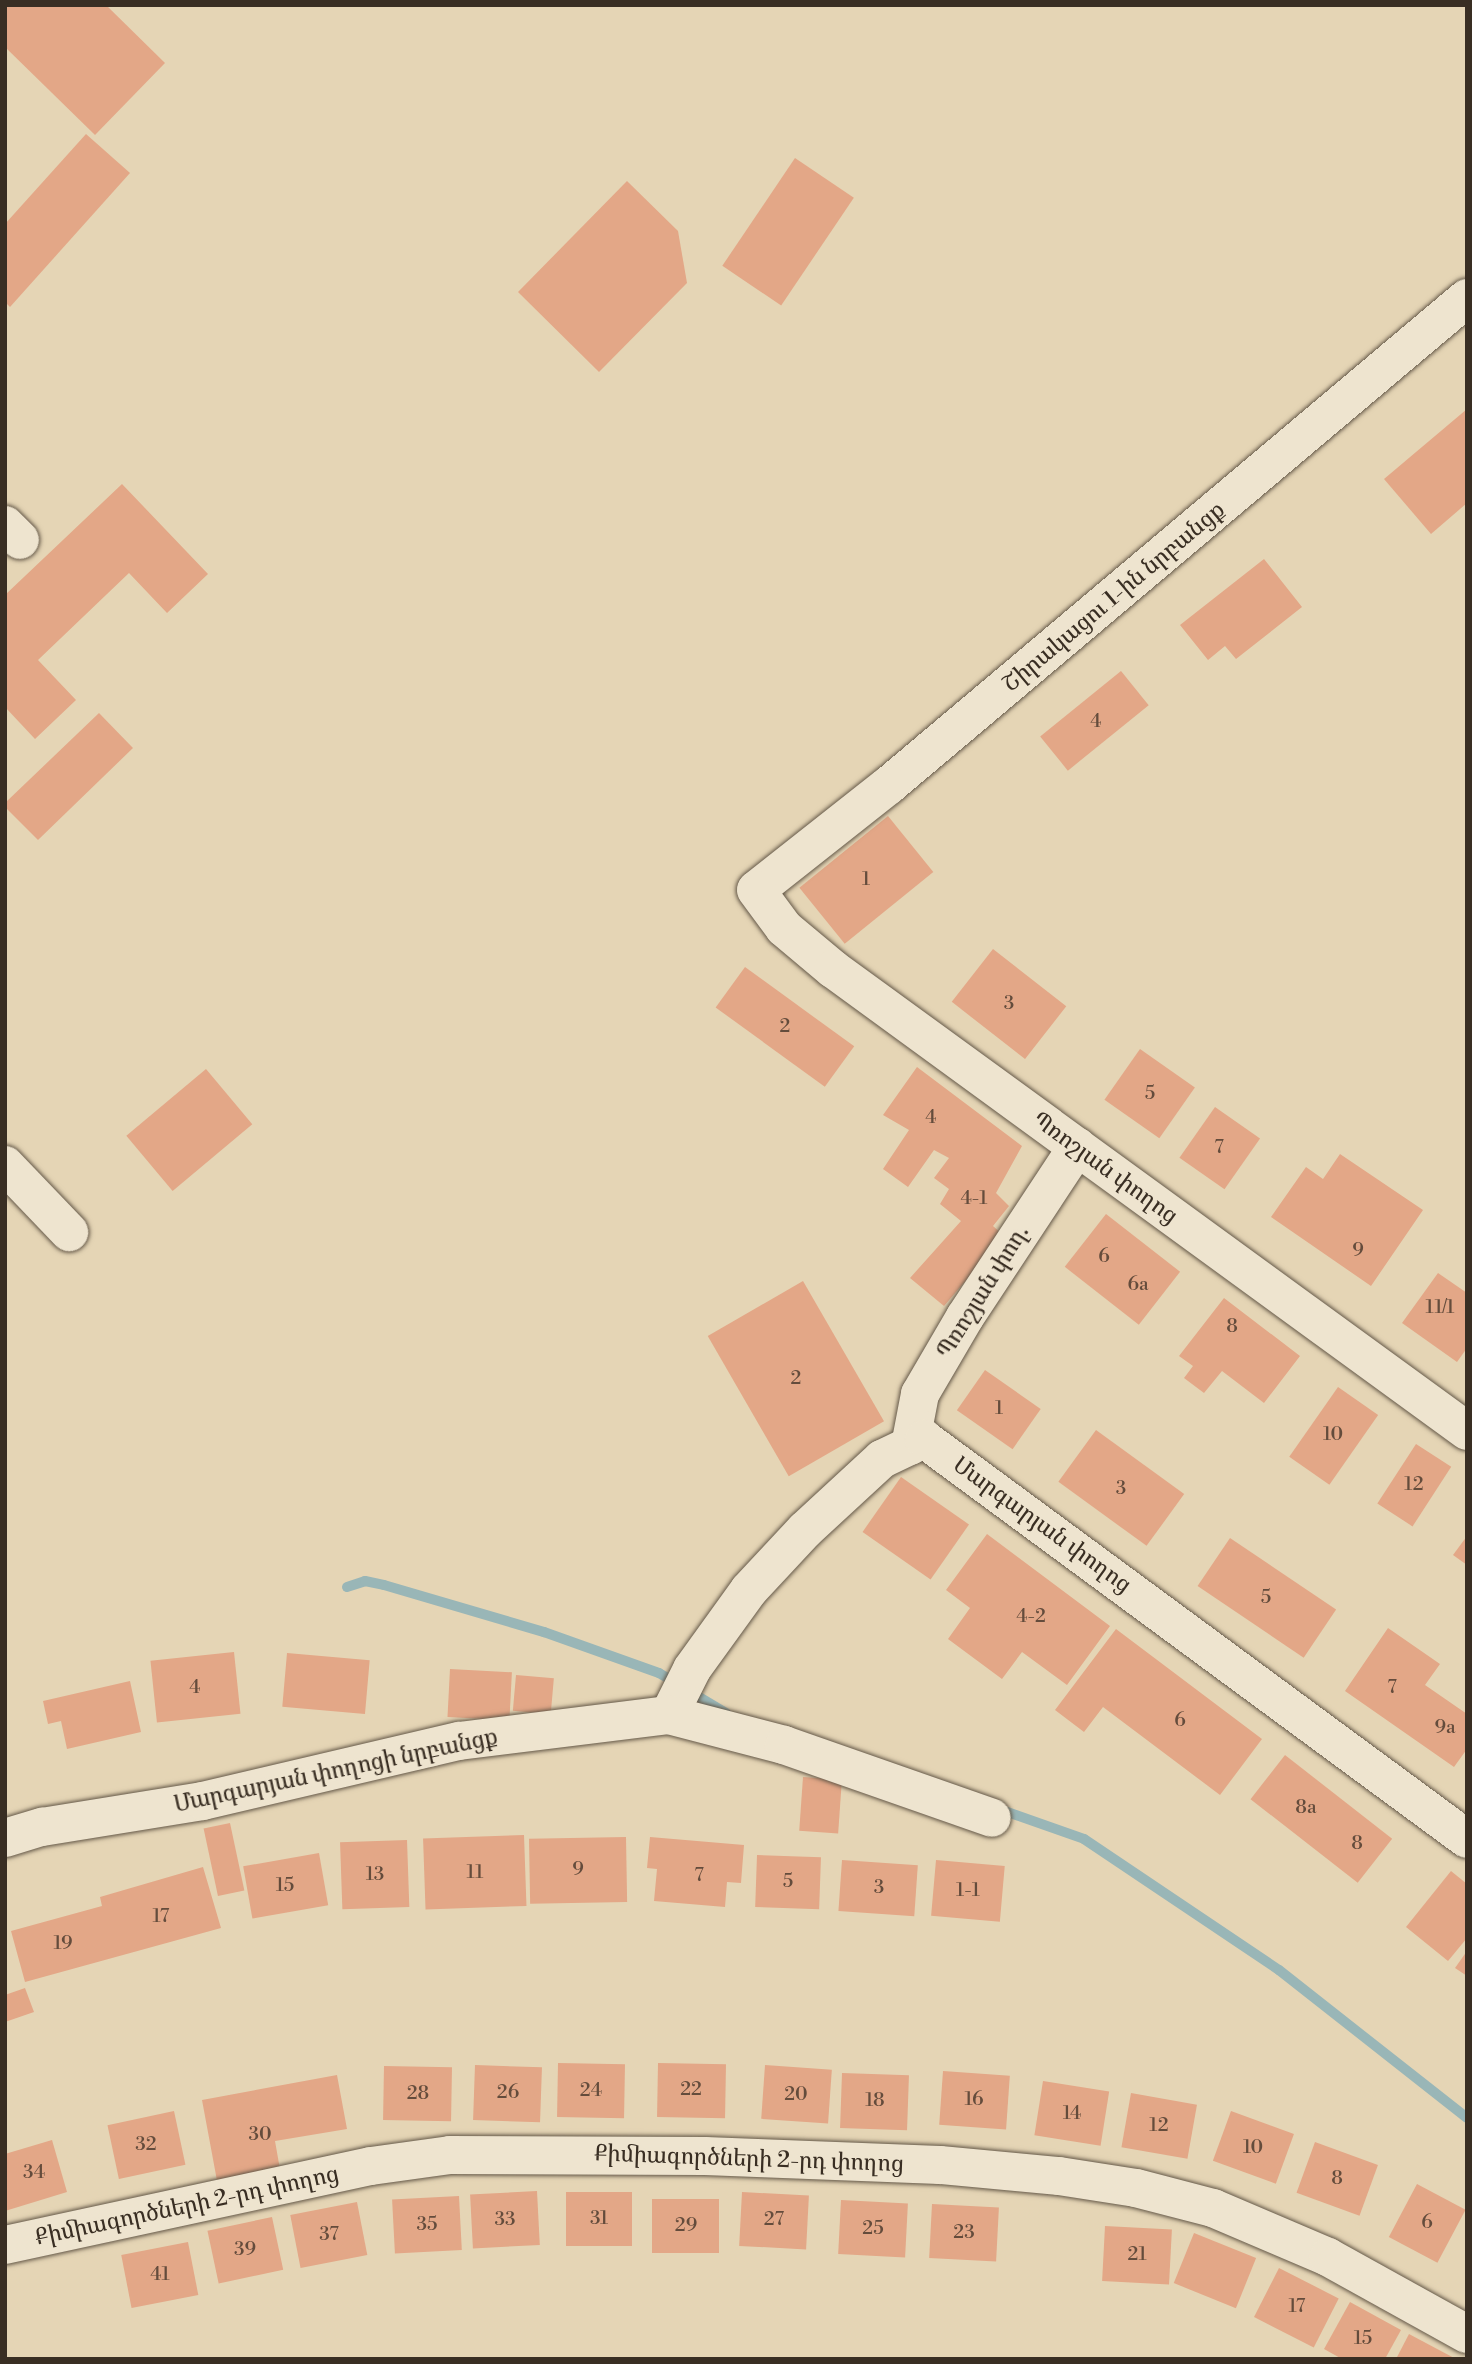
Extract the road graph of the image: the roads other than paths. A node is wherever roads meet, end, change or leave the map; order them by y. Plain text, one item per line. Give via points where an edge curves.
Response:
1 (1467, 298) edge
2 (756, 891) joint
3 (1077, 1147) junction
4 (5, 1165) edge
5 (69, 1232) dead end
6 (1467, 1431) edge
7 (910, 1446) junction
8 (669, 1715) junction
9 (992, 1818) dead end
10 (5, 1838) edge
11 (1467, 1839) edge
12 (5, 2245) edge
13 (1467, 2334) edge

1 - 2 street, Շիրակացու 1-ին նրբանցք
2 - 3 street, Պռոշյան փողոց via 784,928 833,969
3 - 6 street, Պռոշյան փողոց
3 - 7 street, Պռոշյան փող. via 920,1394
4 - 5 street
7 - 8 street via 882,1459 749,1590 692,1670
7 - 11 street, Մարգարյան փողոց via 924,1438
8 - 9 street via 784,1745
8 - 10 street, Մարգարյան փողոցի նրբանցք via 458,1741 203,1801 42,1827
12 - 13 street, Քիմիագործների 2-րդ փողոց via 371,2166 450,2155 705,2156 940,2165 1059,2176 1213,2207 1328,2257

